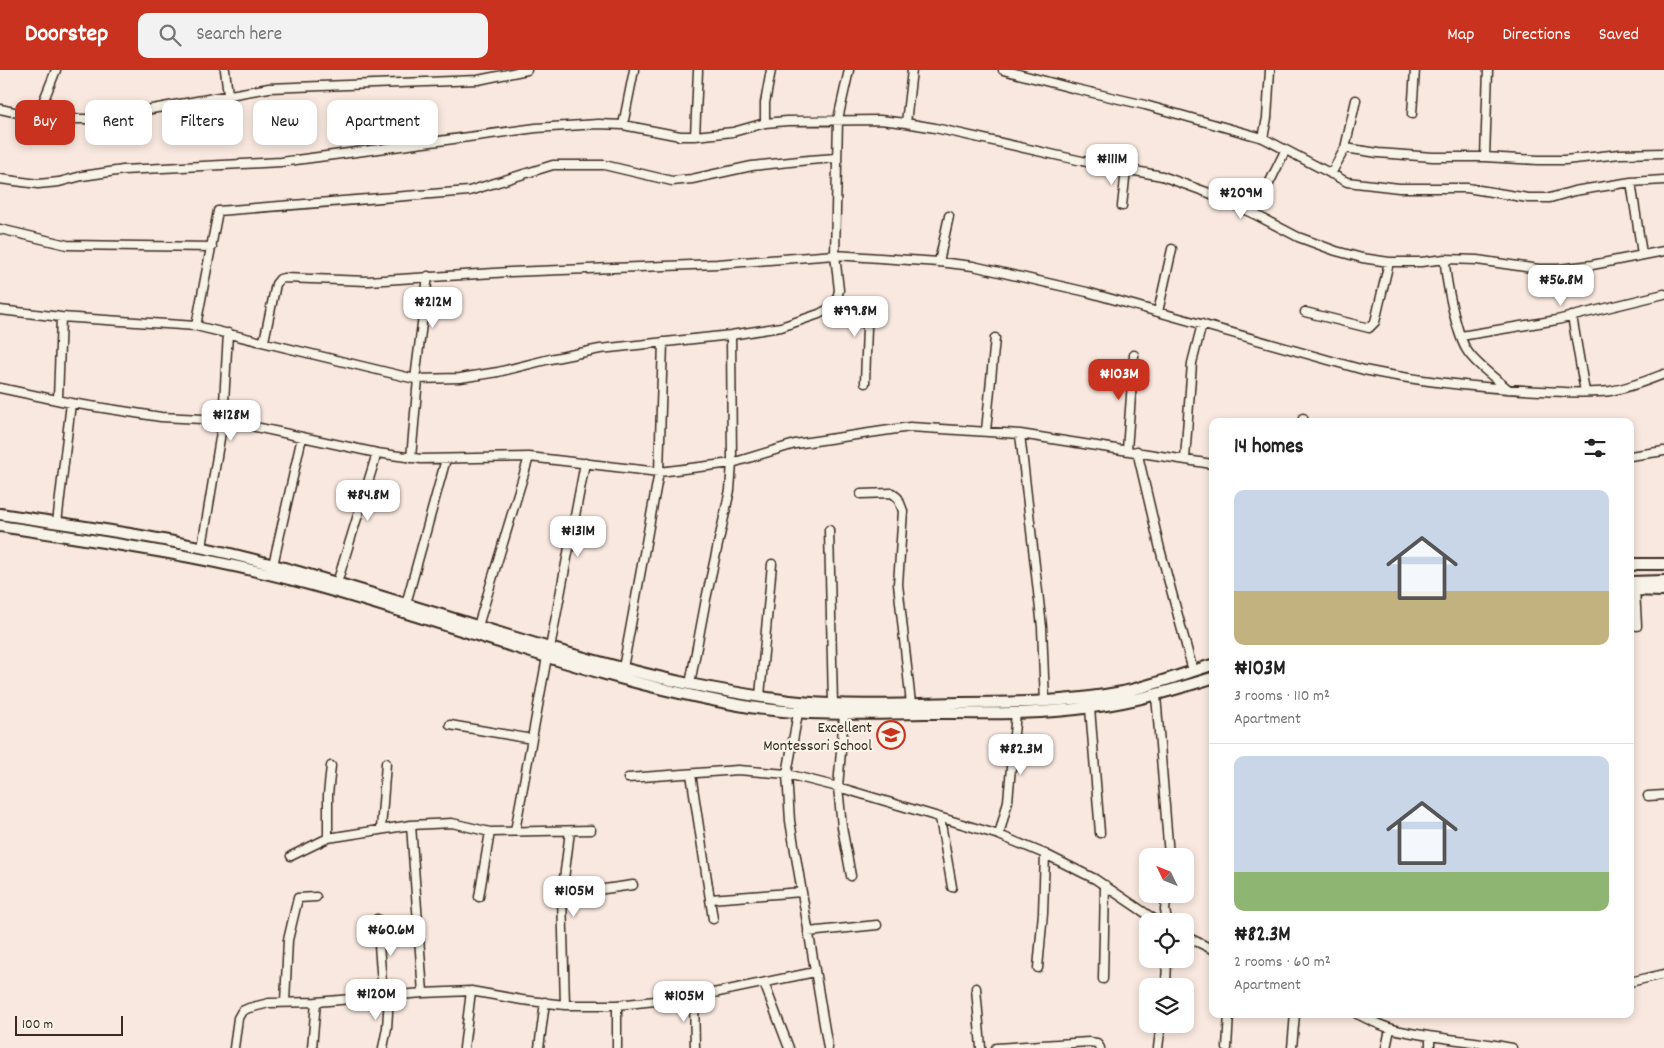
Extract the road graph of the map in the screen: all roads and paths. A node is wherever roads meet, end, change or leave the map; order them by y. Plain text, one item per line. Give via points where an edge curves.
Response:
1 (56, 70) edge
2 (225, 70) edge
3 (476, 70) edge
4 (527, 70) edge
5 (634, 70) edge
6 (698, 70) edge
7 (771, 70) edge
8 (849, 70) edge
9 (912, 70) edge
10 (1003, 70) edge
11 (1270, 70) edge
12 (1415, 70) edge
13 (1488, 70) edge
14 (478, 80) junction
15 (228, 94) junction
16 (45, 100) edge
17 (1356, 100) dead end
18 (0, 109) edge
19 (15, 112) edge
20 (1412, 114) dead end
21 (75, 119) edge
22 (838, 120) junction
23 (906, 122) junction
24 (765, 123) junction
25 (623, 126) junction
26 (695, 136) junction
27 (1263, 138) junction
28 (1345, 148) junction
29 (1285, 150) junction
30 (1664, 153) edge
31 (1485, 157) junction
32 (836, 158) junction
33 (1126, 170) junction
34 (1331, 174) junction
35 (0, 178) edge
36 (1664, 180) edge
37 (1631, 182) junction
38 (1122, 206) dead end
39 (1254, 214) junction
40 (948, 216) dead end
41 (0, 229) edge
42 (212, 247) junction
43 (1172, 249) dead end
44 (1664, 251) edge
45 (1642, 254) junction
46 (835, 255) junction
47 (1445, 259) junction
48 (939, 262) junction
49 (1389, 262) junction
50 (428, 276) junction
51 (1664, 294) edge
52 (832, 306) junction
53 (0, 310) edge
54 (1158, 312) junction
55 (1305, 312) dead end
56 (1572, 316) junction
57 (61, 317) junction
58 (1202, 324) junction
59 (196, 326) junction
60 (228, 333) junction
61 (731, 335) junction
62 (1460, 336) junction
63 (995, 338) dead end
64 (264, 342) junction
65 (663, 342) junction
66 (1134, 355) dead end
67 (1664, 374) edge
68 (416, 379) junction
69 (865, 383) dead end
70 (0, 388) edge
71 (1508, 389) junction
72 (1585, 392) junction
73 (58, 399) junction
74 (71, 403) junction
75 (223, 420) junction
76 (986, 430) junction
77 (1020, 434) junction
78 (302, 437) junction
79 (1127, 450) junction
80 (1138, 451) junction
81 (1664, 451) edge
82 (378, 453) junction
83 (1634, 455) edge
84 (529, 457) junction
85 (411, 458) junction
86 (446, 458) junction
87 (1185, 459) junction
88 (585, 463) junction
89 (732, 463) junction
90 (1209, 463) edge
91 (659, 472) junction
92 (861, 494) dead end
93 (0, 514) edge
94 (57, 523) junction
95 (0, 526) edge
96 (828, 530) dead end
97 (202, 547) junction
98 (772, 564) dead end
99 (1664, 564) edge
100 (273, 565) junction
101 (1634, 565) edge
102 (1634, 569) edge
103 (1664, 571) edge
104 (1664, 581) edge
105 (337, 583) junction
106 (1634, 586) edge
107 (1634, 587) edge
108 (1664, 591) edge
109 (1634, 603) edge
110 (406, 604) junction
111 (478, 626) junction
112 (1637, 626) dead end
113 (548, 653) junction
114 (1209, 666) edge
115 (623, 668) junction
116 (1192, 671) junction
117 (1209, 679) edge
118 (690, 684) junction
119 (1156, 694) junction
120 (760, 696) junction
121 (1044, 702) junction
122 (833, 704) junction
123 (911, 704) junction
124 (1090, 708) junction
125 (1016, 712) junction
126 (798, 713) junction
127 (844, 715) junction
128 (450, 725) dead end
129 (532, 739) junction
130 (386, 763) dead end
131 (331, 766) dead end
132 (691, 774) junction
133 (788, 774) junction
134 (628, 778) dead end
135 (838, 787) junction
136 (1664, 795) edge
137 (1648, 796) dead end
138 (940, 818) junction
139 (411, 825) junction
140 (381, 829) junction
141 (592, 830) dead end
142 (515, 831) junction
143 (570, 831) junction
144 (490, 832) junction
145 (1100, 833) dead end
146 (999, 835) junction
147 (328, 838) junction
148 (1168, 848) edge
149 (1045, 854) junction
150 (291, 856) dead end
151 (852, 876) dead end
152 (633, 885) dead end
153 (1105, 885) junction
154 (952, 887) dead end
155 (802, 892) junction
156 (562, 895) junction
157 (479, 897) dead end
158 (316, 898) dead end
159 (710, 899) junction
160 (1145, 913) edge
161 (378, 919) dead end
162 (713, 919) dead end
163 (877, 925) dead end
164 (808, 932) junction
165 (1194, 940) edge
166 (1209, 948) edge
167 (1038, 968) dead end
168 (815, 972) junction
169 (1664, 974) edge
170 (1103, 979) dead end
171 (1634, 981) edge
172 (764, 983) junction
173 (976, 988) dead end
174 (471, 992) junction
175 (423, 993) junction
176 (386, 997) junction
177 (694, 997) junction
178 (285, 1002) junction
179 (316, 1002) junction
180 (545, 1002) junction
181 (565, 1005) junction
182 (617, 1005) junction
183 (1229, 1018) edge
184 (1295, 1018) edge
185 (1366, 1018) edge
186 (1390, 1029) junction
187 (1160, 1033) edge
188 (1430, 1037) junction
189 (1053, 1046) edge
190 (234, 1048) edge
191 (312, 1048) edge
192 (382, 1048) edge
193 (464, 1048) edge
194 (539, 1048) edge
195 (617, 1048) edge
196 (695, 1048) edge
197 (789, 1048) edge
198 (828, 1048) edge
199 (981, 1048) edge
200 (996, 1048) edge
201 (1100, 1048) edge
202 (1158, 1048) edge
203 (1227, 1048) edge
204 (1292, 1048) edge
205 (1386, 1048) edge
206 (1430, 1048) edge
207 (1512, 1048) edge

1 - 16 street
2 - 15 street
3 - 14 street
4 - 14 street
5 - 25 street
6 - 26 street
7 - 24 street
8 - 22 street
9 - 23 street
10 - 27 street via 1145,104
11 - 27 street
12 - 20 street
13 - 31 street
14 - 15 street via 269,88
15 - 21 street via 96,119
17 - 28 street
18 - 19 street
22 - 23 street
22 - 24 street
22 - 32 street
23 - 33 street
24 - 26 street via 733,132
25 - 26 street
25 - 35 street via 598,124 536,128 281,162 123,170 38,184
27 - 29 street
28 - 31 street via 1378,154
28 - 34 street
29 - 34 street
29 - 39 street
30 - 31 street via 1565,160
32 - 42 street via 752,166 672,181 604,165 553,165 469,191 218,211
32 - 46 street
33 - 38 street
33 - 39 street via 1162,176 1210,193
34 - 37 street via 1347,182 1368,185 1467,188 1528,198 1550,198
36 - 37 street
37 - 45 street
39 - 49 street via 1317,244 1362,258
40 - 48 street
41 - 42 street via 67,245
42 - 59 street
43 - 54 street
44 - 45 street
45 - 47 street via 1559,269
46 - 48 street
46 - 50 street via 717,264
46 - 52 street via 839,290
47 - 49 street
47 - 62 street via 1446,278
48 - 54 street via 974,266
49 - 55 street via 1375,322 1369,328
50 - 64 street via 368,281 280,279 276,284
50 - 68 street
51 - 56 street
52 - 61 street via 781,327
52 - 69 street via 848,322 866,323
53 - 57 street
54 - 58 street
56 - 62 street
56 - 72 street
57 - 59 street
57 - 73 street
58 - 71 street via 1364,370
58 - 87 street via 1192,362
59 - 60 street
60 - 64 street
60 - 75 street
61 - 65 street
61 - 89 street
62 - 71 street via 1471,356
63 - 76 street
64 - 68 street
65 - 68 street via 600,350 460,378
65 - 91 street
66 - 79 street
67 - 72 street via 1631,386
68 - 85 street
70 - 73 street
71 - 72 street
73 - 74 street
74 - 75 street via 161,417
74 - 94 street
75 - 78 street
75 - 97 street
76 - 77 street
76 - 89 street via 910,427 795,444
77 - 79 street
77 - 121 street via 1042,626
78 - 82 street
78 - 100 street
79 - 80 street
80 - 87 street
80 - 116 street
81 - 83 street
82 - 85 street
82 - 105 street
84 - 86 street
84 - 88 street
84 - 111 street
85 - 86 street
86 - 110 street
87 - 90 street
88 - 91 street
88 - 113 street
89 - 91 street
89 - 118 street via 730,490
91 - 115 street
92 - 123 street via 892,493 898,498 903,511 898,584
93 - 94 main road
94 - 97 main road
95 - 113 main road via 147,549 249,570
96 - 122 street
97 - 100 main road
98 - 120 street
99 - 101 main road
100 - 105 main road
102 - 103 main road
104 - 106 main road via 1644,581
105 - 110 main road
107 - 108 main road
109 - 112 street
110 - 111 main road
111 - 113 main road
113 - 115 main road
113 - 126 main road via 690,695
113 - 129 street
114 - 116 main road
115 - 118 main road
116 - 121 main road via 1124,692
117 - 119 main road
118 - 120 main road
119 - 124 main road
119 - 148 street
120 - 122 main road
121 - 123 main road
122 - 123 main road
124 - 125 main road
124 - 145 street
125 - 127 main road
125 - 146 street via 1008,801
126 - 127 main road
126 - 133 street
127 - 135 street
128 - 129 street
129 - 142 street
130 - 140 street
131 - 147 street
132 - 133 street via 738,770
132 - 134 street
132 - 159 street
133 - 135 street
133 - 155 street via 790,821
135 - 138 street
135 - 151 street
136 - 137 street
138 - 146 street
138 - 154 street
139 - 140 street
139 - 144 street via 452,823
139 - 175 street
140 - 147 street
141 - 143 street
142 - 143 street
142 - 144 street
143 - 156 street
144 - 157 street
146 - 149 street
147 - 150 street
149 - 153 street
149 - 167 street
152 - 156 street
153 - 160 street
153 - 170 street
155 - 159 street
155 - 164 street
156 - 181 street
158 - 178 street via 298,898 288,940
159 - 162 street
161 - 176 street
163 - 164 street
164 - 168 street
165 - 166 street
168 - 172 street
168 - 198 street
169 - 171 street
172 - 177 street
172 - 197 street
173 - 199 street
174 - 175 street
174 - 180 street
174 - 193 street
175 - 176 street
176 - 179 street
176 - 192 street via 387,1028
177 - 182 street
177 - 196 street
178 - 179 street
178 - 190 street via 268,1003 242,1012 238,1018
179 - 191 street
180 - 181 street
180 - 194 street
181 - 182 street
182 - 195 street
183 - 203 street
184 - 204 street
185 - 186 street
186 - 188 street
186 - 205 street
187 - 202 street
188 - 206 street
188 - 207 street
189 - 200 street
189 - 201 street via 1089,1042 1097,1043

